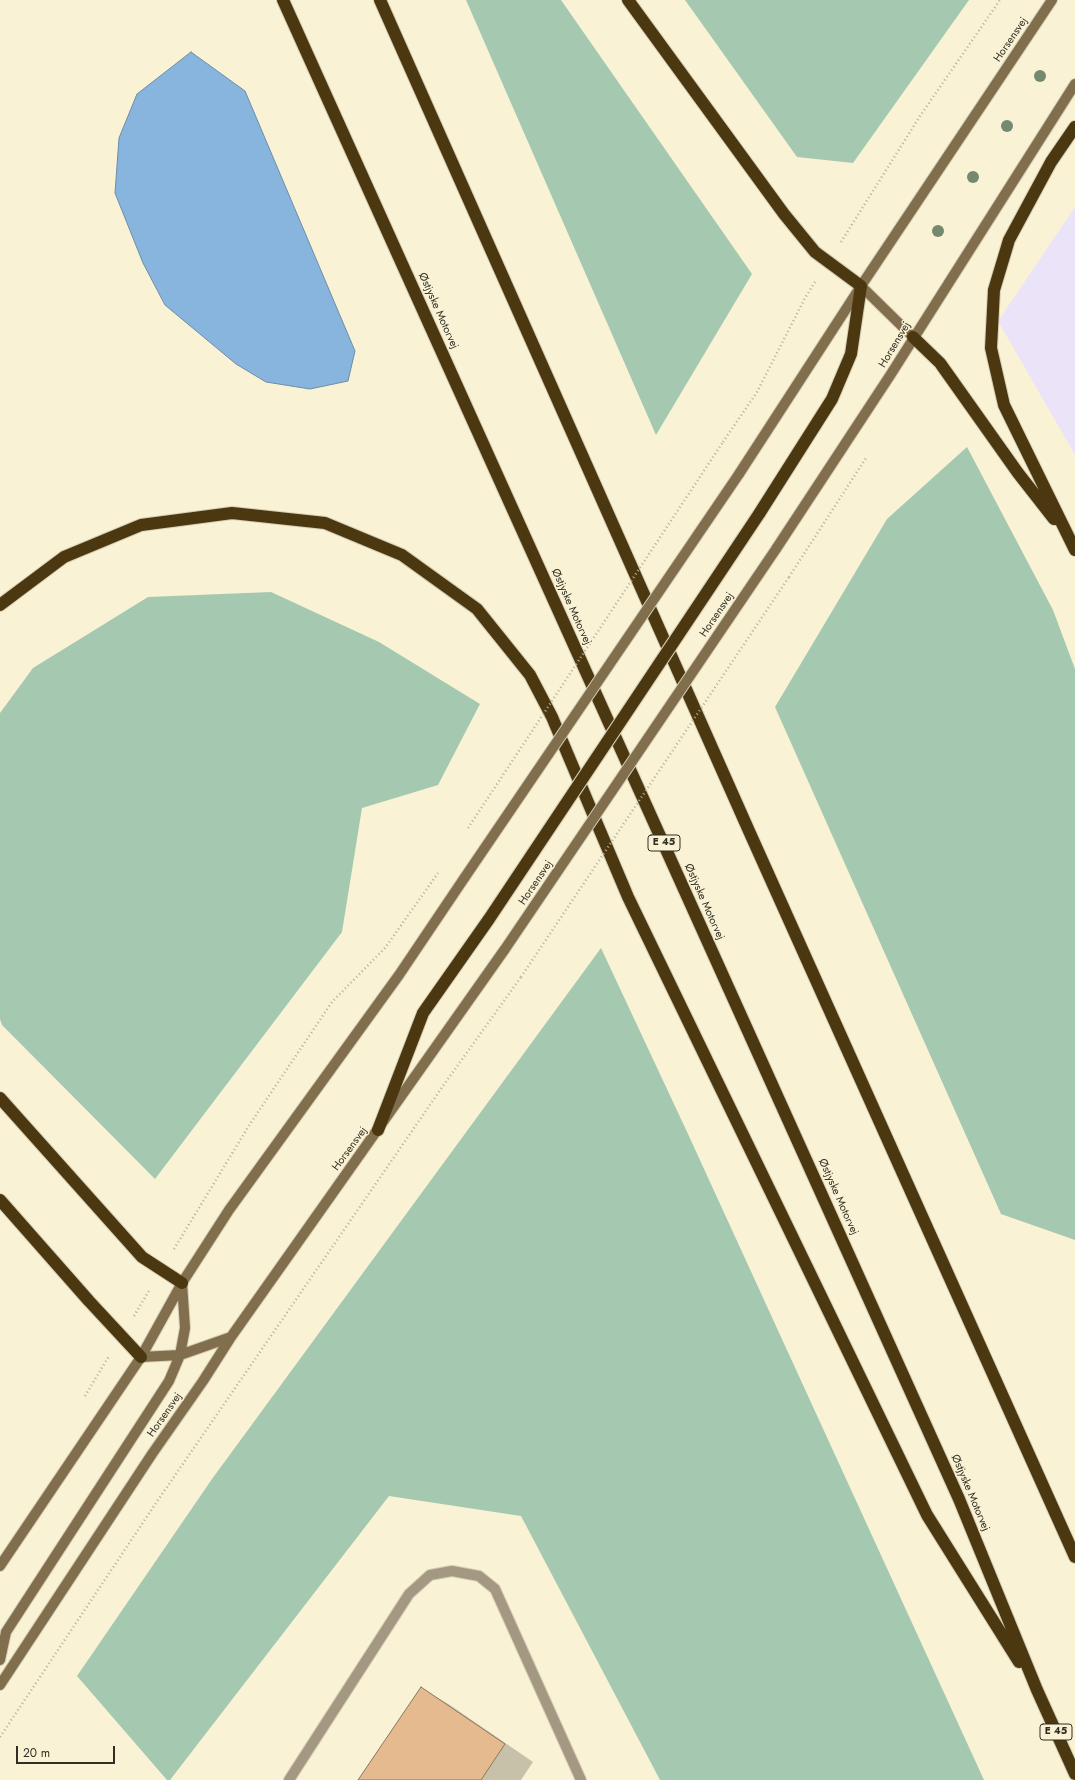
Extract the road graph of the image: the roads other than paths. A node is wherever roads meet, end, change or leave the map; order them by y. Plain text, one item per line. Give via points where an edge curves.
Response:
1 (283, 0) edge
2 (380, 0) edge
3 (628, 0) edge
4 (1052, 0) edge
5 (1075, 84) edge
6 (1075, 127) edge
7 (861, 286) junction
8 (913, 337) junction
9 (1068, 538) junction
10 (1075, 550) edge
11 (0, 605) edge
12 (0, 1098) edge
13 (378, 1130) junction
14 (0, 1200) edge
15 (182, 1284) junction
16 (231, 1337) junction
17 (180, 1355) junction
18 (141, 1357) junction
19 (1075, 1557) edge
20 (0, 1566) edge
21 (0, 1660) edge
22 (0, 1685) edge
23 (1036, 1690) junction
24 (1075, 1774) edge
25 (289, 1780) edge
26 (581, 1780) edge

1 - 23 highway, Østjyske Motorvej / E 45 via 959,1499
2 - 19 highway via 749,832
3 - 7 highway via 784,214 815,252
4 - 7 main road, Horsensvej
5 - 8 main road, Horsensvej
6 - 9 highway via 1051,162 1009,240 994,290 991,348 1004,405
7 - 8 main road
7 - 13 highway, bridge via 850,354 832,399 759,514 489,919 423,1013
7 - 15 main road, Horsensvej, bridge via 739,474 466,877 399,975 229,1210
8 - 9 highway via 944,368 1018,474
8 - 13 main road, Horsensvej, bridge via 776,549 505,950
9 - 10 highway
11 - 23 highway via 64,557 142,525 232,513 325,523 402,555 477,609 530,675 552,717 628,897 927,1515
12 - 15 highway via 142,1257
13 - 16 main road, Horsensvej
14 - 18 highway
15 - 17 main road via 185,1328
15 - 18 main road, Horsensvej
16 - 17 main road
16 - 22 main road, Horsensvej
17 - 18 main road
17 - 21 main road via 159,1398 6,1632
18 - 20 main road, Horsensvej
23 - 24 highway, Østjyske Motorvej / E 45
25 - 26 lane via 410,1594 430,1575 452,1571 479,1576 495,1589

